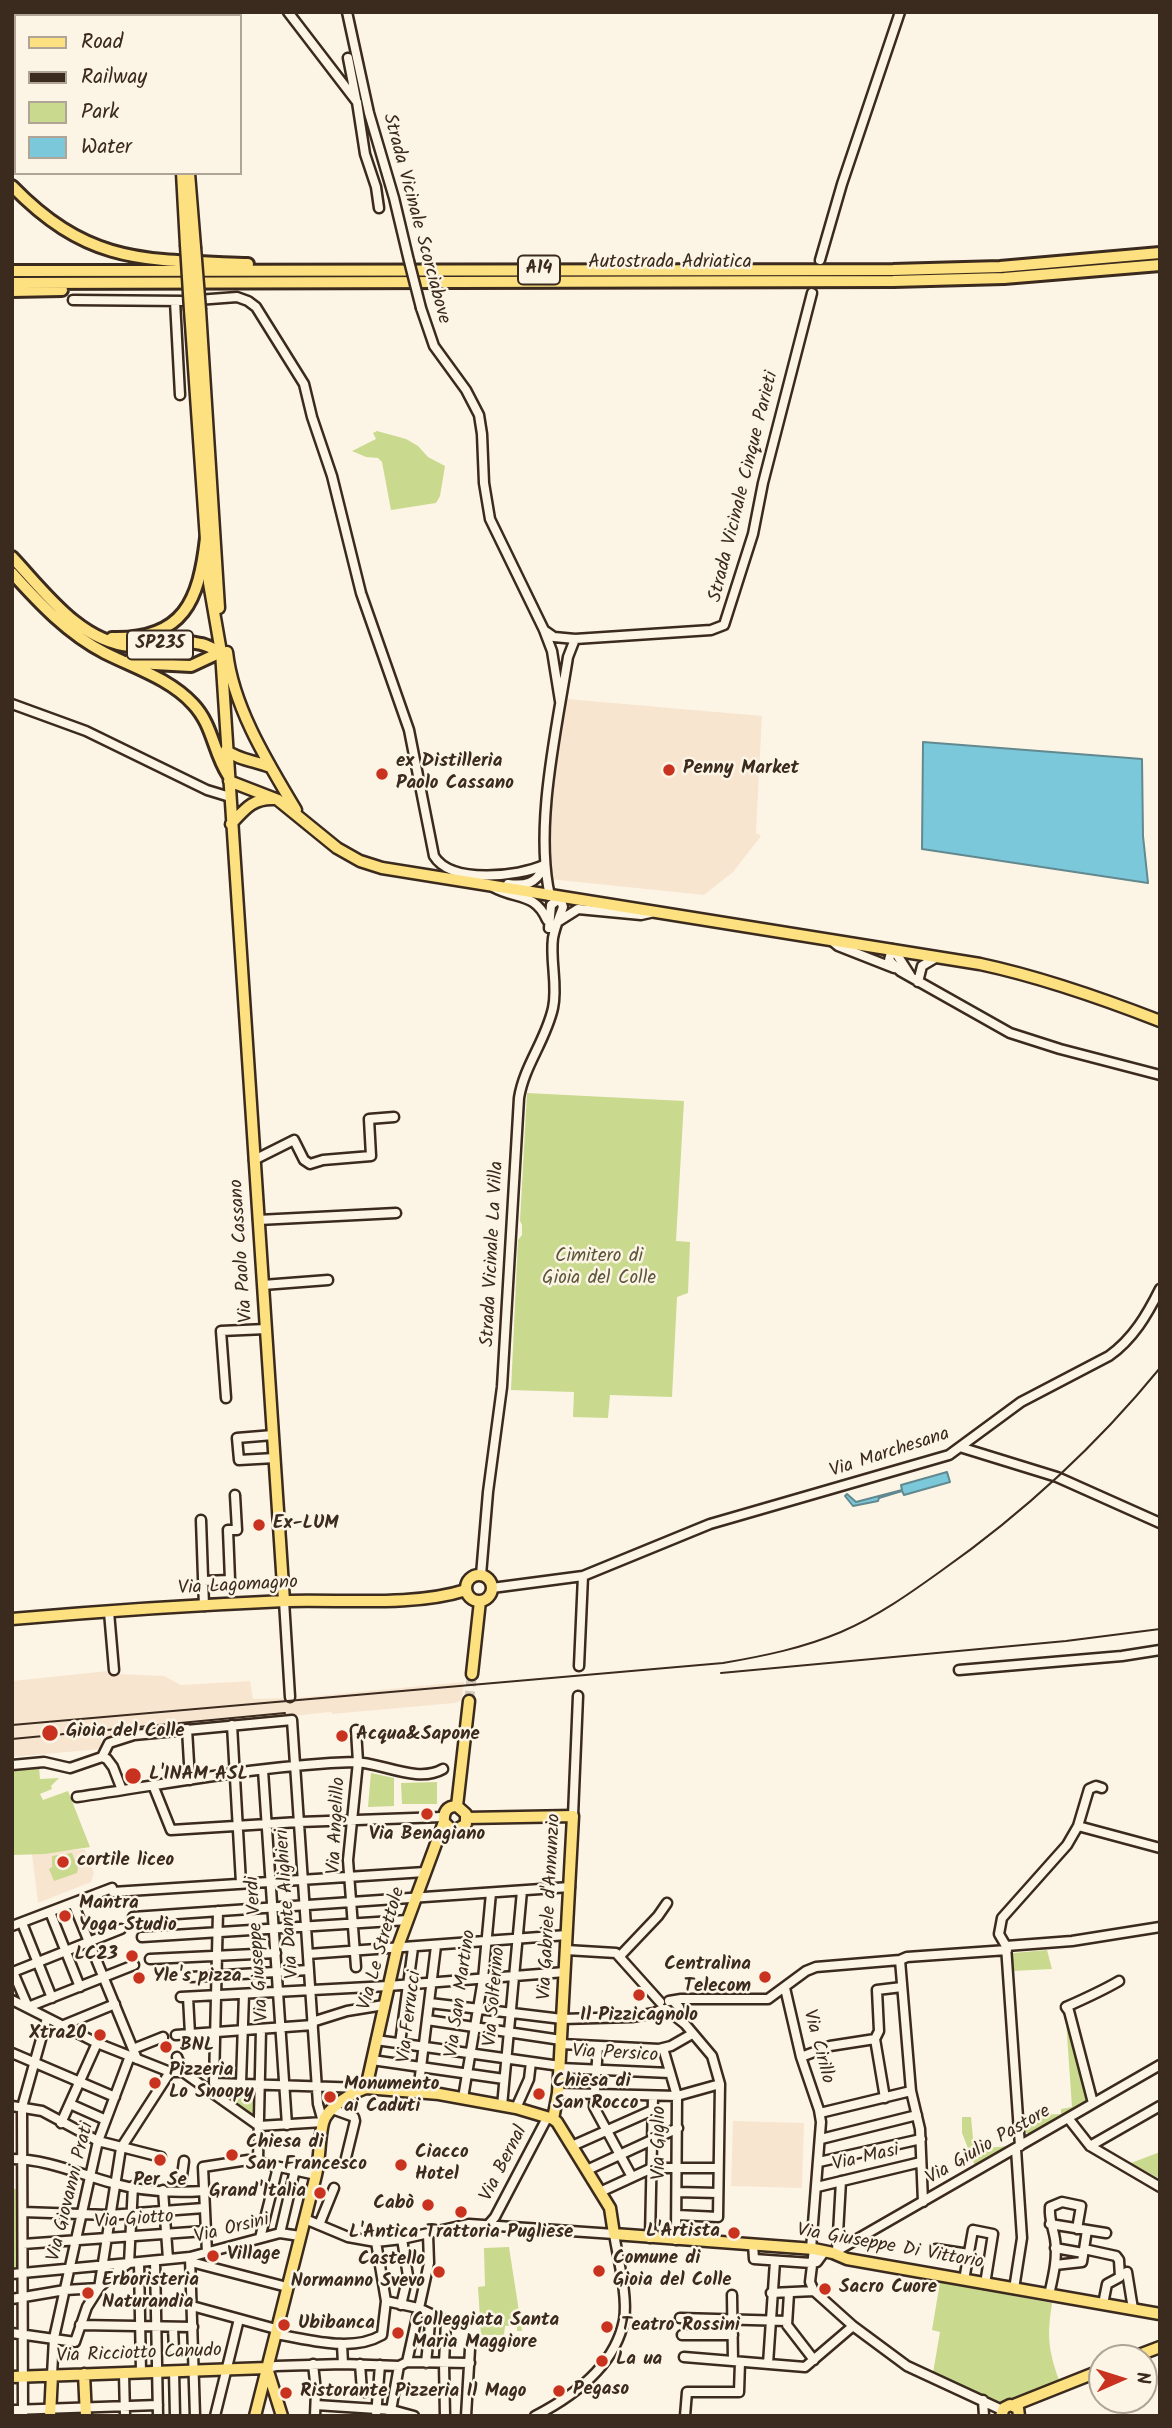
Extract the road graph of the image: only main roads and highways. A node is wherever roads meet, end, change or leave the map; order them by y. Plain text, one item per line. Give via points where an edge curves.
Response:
1 (182, 175) edge
2 (189, 175) edge
3 (12, 186) edge
4 (190, 246) junction
5 (1160, 253) edge
6 (1160, 265) edge
7 (12, 271) edge
8 (334, 271) junction
9 (12, 283) edge
10 (186, 283) junction
11 (12, 291) edge
12 (195, 310) junction
13 (206, 538) junction
14 (12, 557) edge
15 (12, 573) edge
16 (219, 614) junction
17 (98, 636) junction
18 (221, 651) junction
19 (117, 657) junction
20 (226, 750) junction
21 (242, 759) junction
22 (270, 767) junction
23 (228, 775) junction
24 (278, 800) junction
25 (299, 817) junction
26 (232, 824) junction
27 (1160, 1021) edge
28 (466, 1590) junction
29 (284, 1601) junction
30 (480, 1601) junction
31 (12, 1619) edge
32 (472, 1674) tunnel mouth
33 (469, 1701) tunnel mouth
34 (457, 1806) junction
35 (467, 1818) junction
36 (444, 1820) junction
37 (366, 2088) junction
38 (550, 2118) junction
39 (1159, 2314) edge
40 (267, 2368) junction
41 (85, 2374) junction
42 (52, 2375) junction
43 (18, 2376) edge
44 (1088, 2376) edge
45 (51, 2412) edge
46 (86, 2412) edge
47 (1000, 2413) edge
48 (1019, 2413) edge
49 (255, 2416) edge
50 (282, 2416) edge

1 - 4 main road, SP235
2 - 4 main road, SP235
3 - 8 highway via 66,232 131,257
4 - 12 main road, SP235, bridge
5 - 8 highway, Autostrada Adriatica / A14 via 892,270
6 - 10 highway, Autostrada Adriatica / A14 via 1004,278 879,281
7 - 8 highway, Autostrada Adriatica / A14
9 - 10 highway, Autostrada Adriatica / A14
10 - 11 highway
12 - 13 main road, SP235
12 - 16 main road, SP235
13 - 17 highway via 198,589 179,617 142,637
13 - 18 main road, SP235
14 - 17 highway via 69,616
15 - 19 highway via 39,604 71,630
16 - 18 main road, SP235
16 - 22 main road via 233,686
17 - 18 highway, SP235 via 131,646 195,643
18 - 19 highway, SP235 via 191,666
18 - 20 main road, SP235
19 - 23 highway via 192,703 208,724
20 - 21 main road
20 - 23 main road, SP235
21 - 22 main road
21 - 23 main road
22 - 25 main road
23 - 24 main road
23 - 26 main road, Via Paolo Cassano / SP235
24 - 25 main road
24 - 26 main road via 251,804
25 - 27 main road via 337,848 398,872 1019,973
26 - 29 main road, Via Paolo Cassano / SP235
28 - 29 main road, Via Lagomagno via 387,1600
28 - 30 main road
28 - 30 main road via 470,1578 488,1578 492,1588
29 - 31 main road, Via Lagomagno
30 - 32 main road
33 - 34 main road
34 - 35 main road
34 - 36 main road via 449,1808
35 - 36 main road via 456,1830
35 - 38 main road, Via Gabriele d'Annunzio via 573,1816 560,2067
36 - 37 main road, Via Le Strettole via 397,1949
37 - 38 main road via 463,2098
37 - 40 main road via 332,2109 323,2122 316,2175
38 - 39 main road, Via Giuseppe Di Vittorio via 557,2122 610,2208 614,2234 812,2249
40 - 41 main road, Via Ricciotto Canudo
40 - 49 main road
40 - 50 main road
41 - 42 main road, Via Ricciotto Canudo
41 - 46 main road
42 - 43 main road, Via Ricciotto Canudo
42 - 45 main road
44 - 48 main road via 1032,2399
47 - 48 main road via 1009,2405

